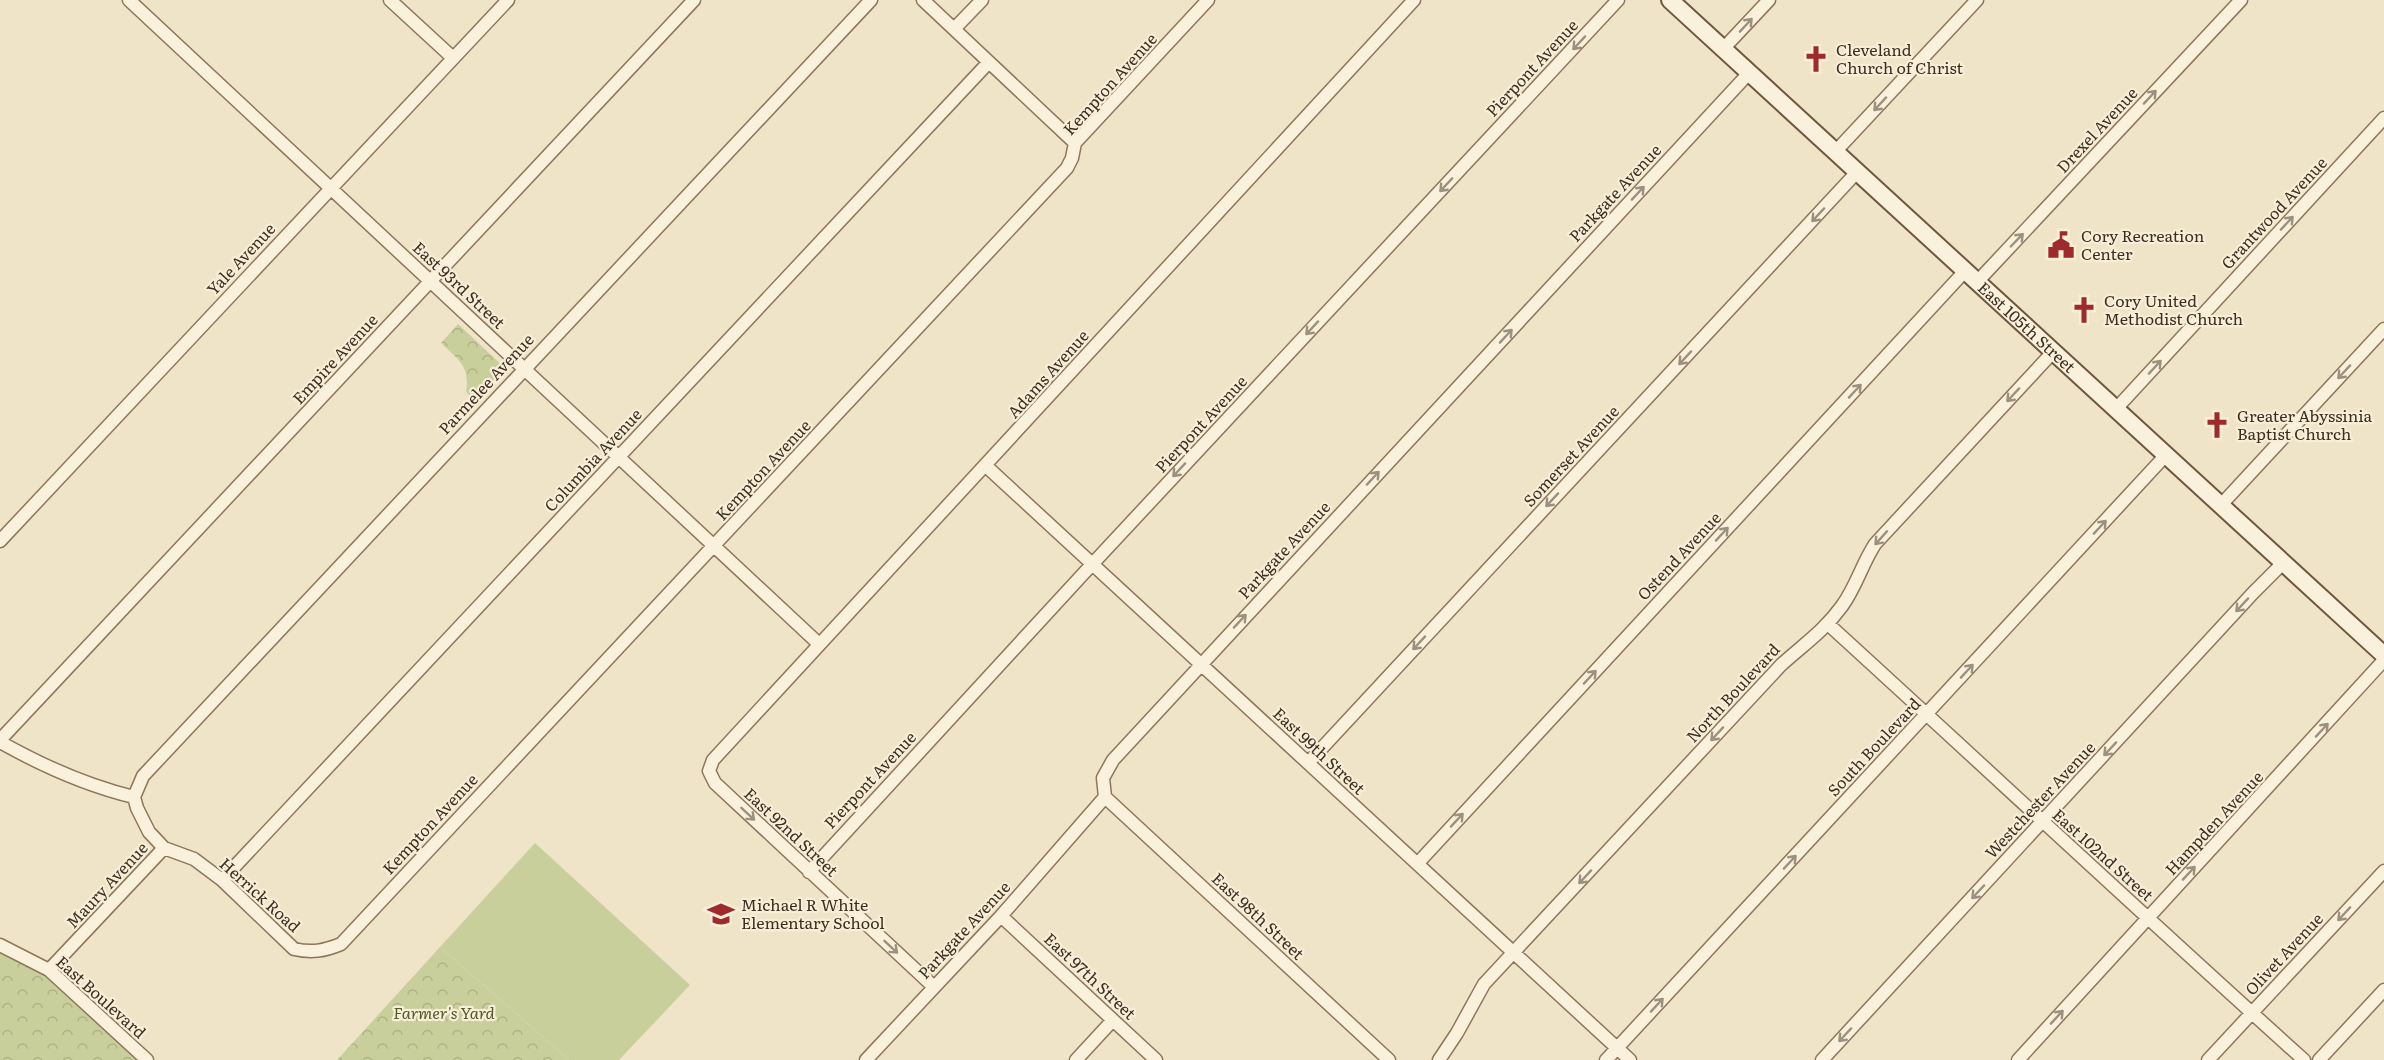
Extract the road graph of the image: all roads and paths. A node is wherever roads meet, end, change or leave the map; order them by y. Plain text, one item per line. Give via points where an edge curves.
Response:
1 (129, 0) edge
2 (390, 0) edge
3 (508, 0) edge
4 (694, 0) edge
5 (871, 0) edge
6 (923, 0) edge
7 (982, 0) edge
8 (1208, 0) edge
9 (1414, 0) edge
10 (1618, 0) edge
11 (1670, 0) edge
12 (1769, 0) edge
13 (1977, 0) edge
14 (2241, 0) edge
15 (954, 29) junction
16 (1724, 49) junction
17 (453, 58) junction
18 (989, 63) junction
19 (1749, 73) junction
20 (2384, 118) edge
21 (1075, 143) junction
22 (1836, 151) junction
23 (1857, 172) junction
24 (330, 188) junction
25 (1971, 277) junction
26 (430, 281) junction
27 (2384, 329) edge
28 (2053, 352) junction
29 (524, 368) junction
30 (2115, 410) junction
31 (619, 456) junction
32 (2166, 456) junction
33 (986, 466) junction
34 (2220, 506) junction
35 (0, 541) edge
36 (714, 546) junction
37 (1093, 563) junction
38 (2283, 564) junction
39 (1828, 624) junction
40 (819, 644) junction
41 (2384, 655) edge
42 (2384, 660) edge
43 (1201, 664) junction
44 (1928, 714) junction
45 (0, 741) edge
46 (1308, 763) junction
47 (709, 771) joint
48 (134, 796) junction
49 (1105, 797) junction
50 (2042, 822) junction
51 (164, 848) junction
52 (1418, 863) junction
53 (2384, 871) edge
54 (809, 872) junction
55 (222, 880) junction
56 (1001, 916) junction
57 (2148, 919) junction
58 (0, 945) edge
59 (326, 950) joint
60 (1515, 952) junction
61 (49, 970) junction
62 (934, 987) junction
63 (2384, 990) edge
64 (2252, 1013) junction
65 (1113, 1020) junction
66 (1617, 1048) junction
67 (147, 1060) edge
68 (866, 1060) edge
69 (1076, 1060) edge
70 (1156, 1060) edge
71 (1389, 1060) edge
72 (1439, 1060) edge
73 (1606, 1060) edge
74 (1630, 1060) edge
75 (1822, 1060) edge
76 (2018, 1060) edge
77 (2208, 1060) edge
78 (2304, 1060) edge
79 (2319, 1060) edge

1 - 24 street, East 93rd Street
2 - 17 street
3 - 17 street, Yale Avenue
4 - 26 street, Empire Avenue
5 - 29 street, Parmelee Avenue
6 - 15 street
7 - 15 street
8 - 21 street, Kempton Avenue
9 - 33 street, Adams Avenue
10 -> 37 street, Pierpont Avenue
11 - 16 main road, East 105th Street
16 -> 12 street
13 -> 22 street
25 -> 14 street, Drexel Avenue
15 - 18 street
16 - 19 main road, East 105th Street
17 - 24 street, Yale Avenue
18 - 21 street
18 - 31 street, Columbia Avenue
19 - 22 main road, East 105th Street
43 -> 19 street, Parkgate Avenue
30 -> 20 street, Grantwood Avenue
21 - 36 street, Kempton Avenue via 1067,168
22 - 23 main road, East 105th Street
23 - 25 main road, East 105th Street
23 -> 46 street, Somerset Avenue
24 - 26 street, East 93rd Street
24 - 35 street, Yale Avenue
25 - 28 main road, East 105th Street
52 -> 25 street, Ostend Avenue
26 - 29 street, East 93rd Street
26 - 45 street, Empire Avenue
27 -> 34 street
28 - 30 main road, East 105th Street
28 -> 39 street, North Boulevard via 1875,544 1853,588
29 - 31 street, East 93rd Street
29 - 48 street, Parmelee Avenue via 143,776
30 - 32 main road, East 105th Street
31 - 36 street, East 93rd Street
31 - 55 street, Columbia Avenue
32 - 34 main road, East 105th Street
44 -> 32 street, South Boulevard
33 - 37 street, East 99th Street
33 - 40 street, Adams Avenue
34 - 38 main road, East 105th Street
36 - 40 street, East 93rd Street
36 - 59 street, Kempton Avenue via 341,944
37 - 43 street, East 99th Street
37 - 54 street, Pierpont Avenue
38 - 41 main road, East 105th Street
38 -> 50 street, Westchester Avenue
39 - 44 street, East 102nd Street
39 -> 60 street, North Boulevard via 1781,665
40 - 47 street, Adams Avenue via 713,760
57 -> 42 street, Hampden Avenue
43 - 46 street, East 99th Street
43 - 49 street, Parkgate Avenue via 1113,760 1103,778
44 - 50 street, East 102nd Street
66 -> 44 street, South Boulevard
45 - 48 street via 106,790
46 - 52 street, East 99th Street
47 -> 54 street, East 92nd Street via 715,783
48 - 51 street via 149,832
49 - 56 street, Parkgate Avenue
49 - 71 street, East 98th Street
50 - 57 street, East 102nd Street
50 -> 75 street, Westchester Avenue
51 - 55 street, Herrick Road via 194,859
51 - 61 street, Maury Avenue
52 - 60 street, East 99th Street
53 -> 64 street, Olivet Avenue
54 -> 62 street, East 92nd Street
55 - 59 street, Herrick Road via 294,949
56 - 62 street, Parkgate Avenue
56 - 65 street, East 97th Street
57 - 64 street, East 102nd Street
76 -> 57 street, Hampden Avenue
58 - 61 street, East Boulevard
60 - 66 street, East 99th Street
60 - 72 street, North Boulevard via 1484,984
61 - 67 street, East Boulevard
62 - 68 street, Parkgate Avenue
63 - 79 street
64 - 77 street, Olivet Avenue
64 - 78 street, East 102nd Street
65 - 69 street
65 - 70 street, East 97th Street
66 - 73 street, South Boulevard
66 - 74 street, East 99th Street

